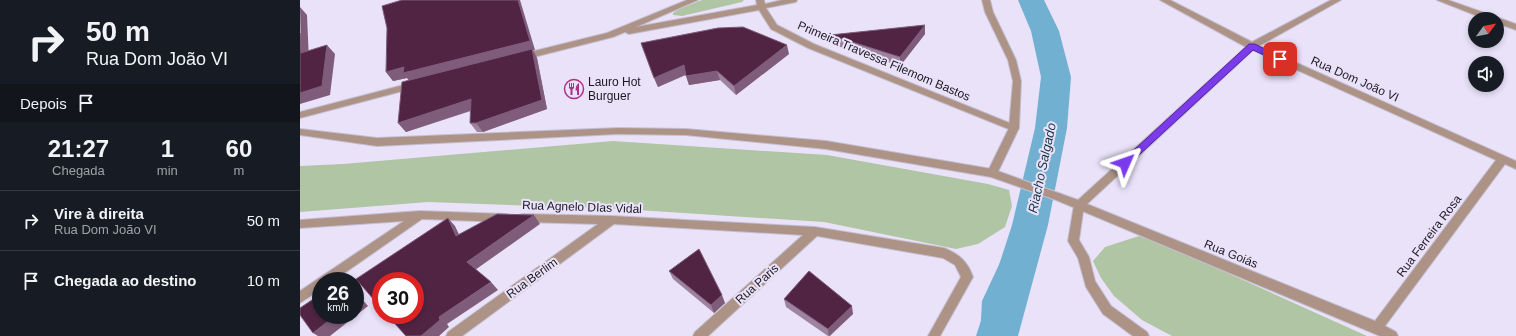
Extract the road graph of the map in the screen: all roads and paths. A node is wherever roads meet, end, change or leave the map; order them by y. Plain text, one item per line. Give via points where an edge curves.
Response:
1 (694, 0) edge
2 (792, 0) edge
3 (986, 0) edge
4 (1164, 0) edge
5 (1337, 0) edge
6 (1441, 0) edge
7 (761, 4) edge
8 (1474, 12) edge
9 (1504, 23) edge
10 (1516, 27) edge
11 (610, 35) junction
12 (1252, 46) junction
13 (517, 59) edge
14 (424, 83) edge
15 (300, 115) edge
16 (1014, 128) junction
17 (300, 132) edge
18 (1503, 159) junction
19 (1516, 165) edge
20 (992, 173) junction
21 (1079, 206) junction
22 (420, 215) junction
23 (612, 220) junction
24 (300, 224) edge
25 (815, 231) junction
26 (337, 272) edge
27 (312, 289) edge
28 (300, 298) edge
29 (1377, 328) junction
30 (452, 336) edge
31 (699, 336) edge
32 (934, 336) edge
33 (1143, 336) edge
34 (1392, 336) edge

1 - 11 street
2 - 7 street
3 - 16 street via 989,12 1012,60 1017,82
4 - 12 street, Rua Dom João VI
5 - 12 street
6 - 8 street
7 - 11 street
7 - 16 street, Primeira Travessa Filemom Bastos via 774,27 812,46
9 - 10 street
11 - 13 street
12 - 18 street, Rua Dom João VI
12 - 21 street
14 - 15 street
16 - 20 street
17 - 20 street, Rua Goiás via 377,142 618,131 686,132 826,146
18 - 19 street, Rua Dom João VI
18 - 29 street, Rua Ferreira Rosa
20 - 21 street, Rua Goiás via 1060,196
21 - 29 street, Rua Goiás
21 - 33 street via 1074,241 1083,257 1090,283 1107,310
22 - 23 street, Rua Agnelo DIas Vidal
22 - 24 street, Rua Agnelo DIas Vidal
22 - 26 street
23 - 25 street, Rua Agnelo DIas Vidal
23 - 30 street, Rua Berlim
25 - 31 street, Rua Paris
25 - 32 street, Rua Agnelo DIas Vidal via 944,253 956,259 963,267 966,277
27 - 28 street
29 - 34 street, Rua Goiás

